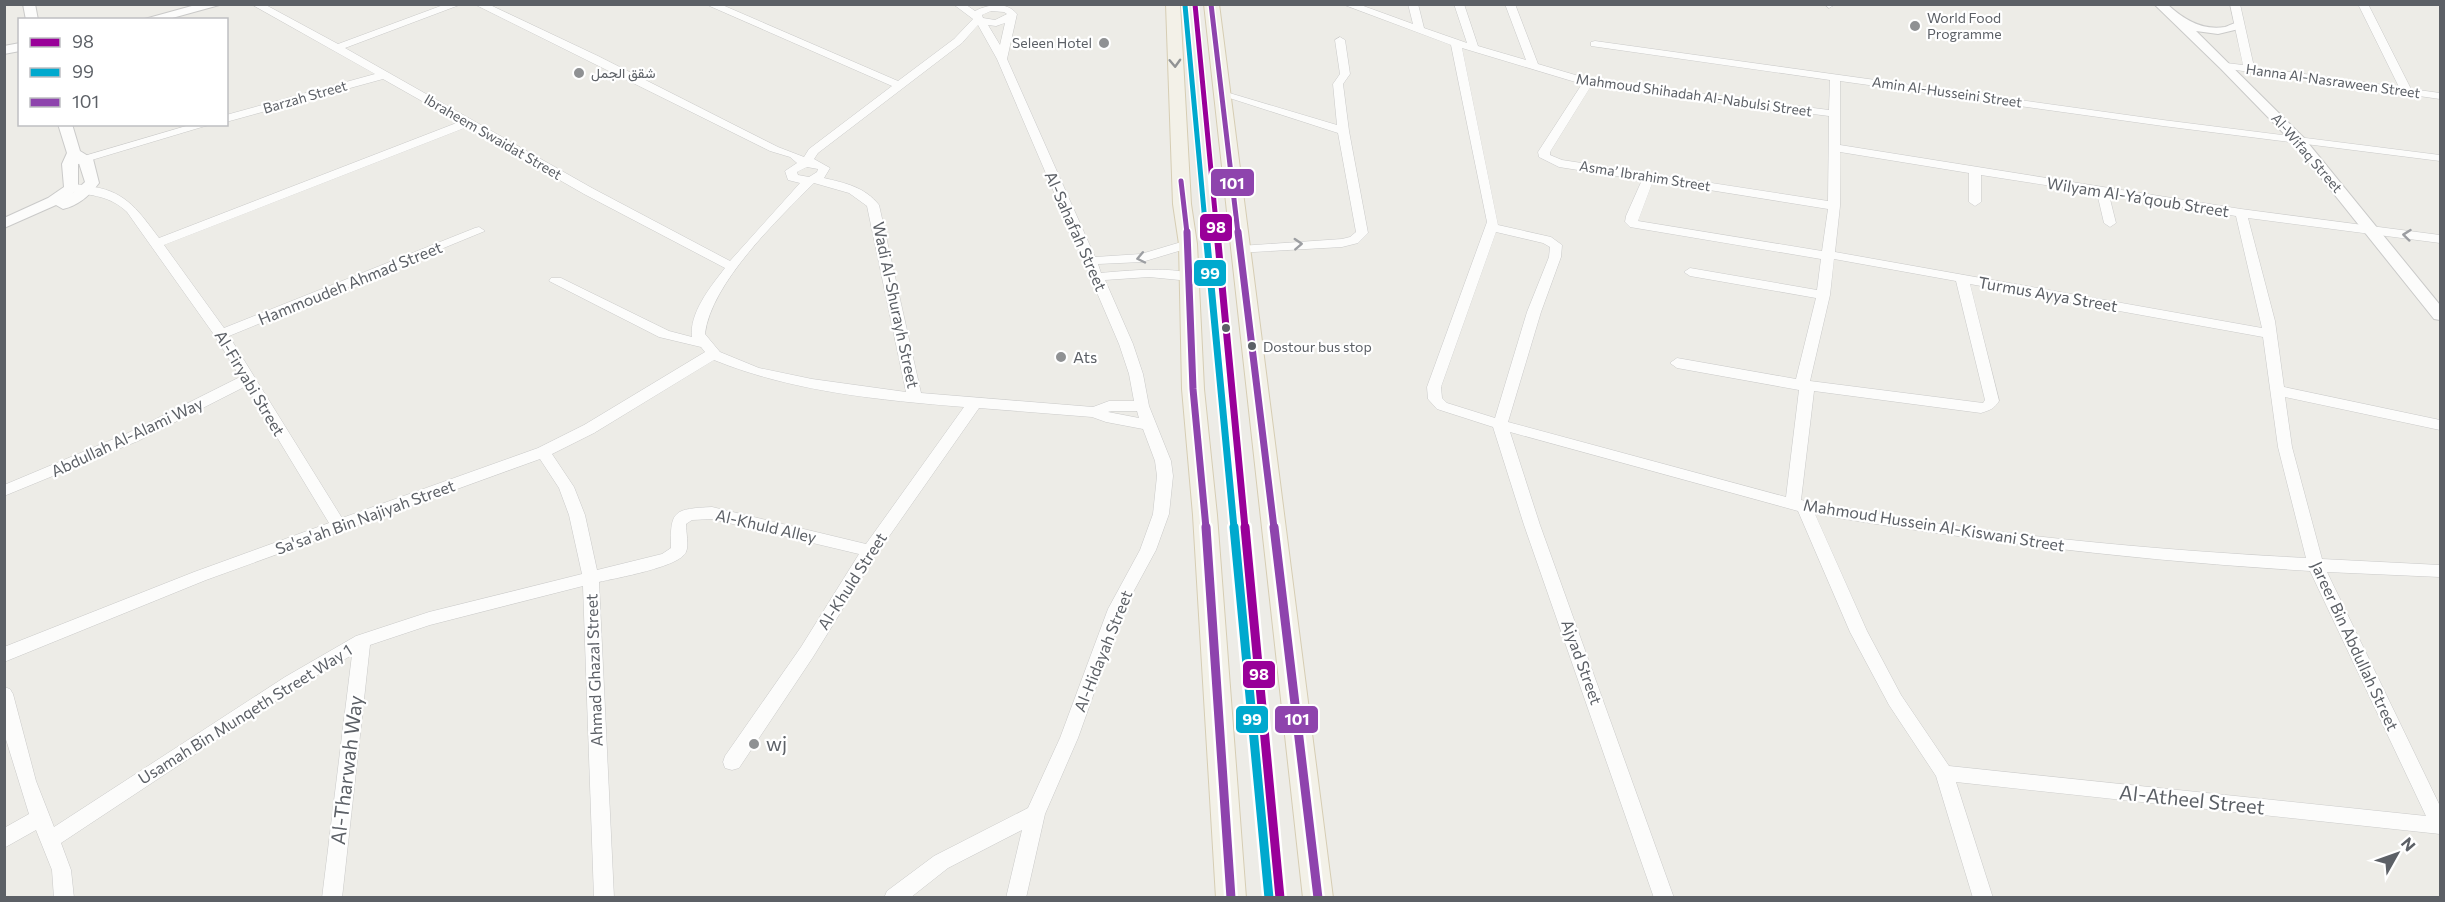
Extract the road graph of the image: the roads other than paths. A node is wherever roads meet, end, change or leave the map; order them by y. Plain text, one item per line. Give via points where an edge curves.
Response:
1 (217, 4) edge
2 (256, 4) edge
3 (457, 4) edge
4 (479, 4) edge
5 (710, 4) edge
6 (958, 4) edge
7 (1173, 4) edge
8 (1211, 4) edge
9 (1347, 4) edge
10 (1413, 4) edge
11 (1460, 4) edge
12 (1510, 4) edge
13 (2160, 4) edge
14 (2235, 4) edge
15 (2363, 4) edge
16 (997, 6) edge
17 (1011, 17) junction
18 (156, 18) edge
19 (2178, 21) junction
20 (980, 22) junction
21 (2239, 25) junction
22 (1419, 30) junction
23 (1340, 40) dead end
24 (955, 43) junction
25 (1456, 43) junction
26 (1595, 44) dead end
27 (995, 47) junction
28 (337, 48) junction
29 (1474, 49) junction
30 (1002, 59) junction
31 (2226, 66) junction
32 (1534, 68) junction
33 (2249, 68) junction
34 (384, 75) junction
35 (1835, 77) junction
36 (1588, 82) junction
37 (898, 85) junction
38 (2406, 90) junction
39 (1222, 93) junction
40 (2440, 96) edge
41 (1836, 114) junction
42 (228, 118) edge
43 (466, 123) junction
44 (66, 126) edge
45 (199, 126) edge
46 (1344, 131) junction
47 (832, 137) junction
48 (2299, 141) junction
49 (1836, 148) junction
50 (76, 158) junction
51 (2440, 158) edge
52 (822, 167) junction
53 (799, 168) junction
54 (1975, 171) junction
55 (1649, 177) junction
56 (811, 179) junction
57 (71, 188) junction
58 (850, 189) junction
59 (87, 190) junction
60 (2102, 191) junction
61 (1975, 202) dead end
62 (1834, 206) junction
63 (782, 207) junction
64 (2241, 213) junction
65 (2110, 223) dead end
66 (4, 224) edge
67 (1492, 227) junction
68 (479, 231) dead end
69 (2374, 232) junction
70 (4, 233) edge
71 (2440, 239) edge
72 (158, 243) junction
73 (1188, 244) junction
74 (1240, 250) junction
75 (1828, 255) junction
76 (1092, 261) junction
77 (733, 267) junction
78 (1690, 272) dead end
79 (1190, 276) junction
80 (1097, 277) junction
81 (1962, 278) junction
82 (556, 281) dead end
83 (1823, 295) junction
84 (2440, 315) edge
85 (221, 334) junction
86 (2269, 334) junction
87 (700, 343) junction
88 (713, 354) junction
89 (1677, 363) dead end
90 (248, 379) junction
91 (1804, 387) junction
92 (2277, 390) junction
93 (915, 399) junction
94 (975, 403) junction
95 (1142, 406) junction
96 (1094, 412) junction
97 (1149, 425) junction
98 (1500, 425) junction
99 (2440, 425) edge
100 (543, 452) junction
101 (4, 491) edge
102 (1799, 506) junction
103 (338, 525) junction
104 (870, 551) junction
105 (2316, 566) junction
106 (2440, 571) edge
107 (591, 579) junction
108 (362, 642) junction
109 (4, 655) edge
110 (4, 694) edge
111 (732, 762) dead end
112 (1944, 774) junction
113 (1035, 814) junction
114 (39, 818) junction
115 (2440, 826) edge
116 (4, 839) edge
117 (50, 840) junction
118 (64, 897) edge
119 (332, 897) edge
120 (604, 897) edge
121 (894, 897) edge
122 (1016, 897) edge
123 (1231, 897) edge
124 (1318, 897) edge
125 (1664, 897) edge
126 (1983, 897) edge

1 - 18 street
2 - 28 street, Ibraheem Swaidat Street
3 - 28 street
4 - 53 street via 774,149
5 - 37 street
6 - 20 street
7 -> 73 main road via 1182,204
8 - 39 main road
9 - 22 street, Mahmoud Shihadah Al-Nabulsi Street
10 - 22 street
11 - 29 street
12 - 32 street
13 - 19 street, Al-Wifaq Street
14 - 21 street
15 - 38 street
16 - 17 street via 1010,11
16 - 20 street via 979,11
17 - 20 street via 1000,23
17 - 30 street
19 - 21 street via 2209,30 2228,30
19 - 31 street, Al-Wifaq Street
20 - 24 street
20 - 27 street, Al-Sahafah Street
21 - 33 street
22 - 25 street, Mahmoud Shihadah Al-Nabulsi Street
23 - 46 street via 1345,74 1338,84
24 - 27 street via 975,41
24 - 37 street
25 - 29 street, Mahmoud Shihadah Al-Nabulsi Street
25 - 67 street
26 - 35 street, Amin Al-Husseini Street
27 - 30 street, Al-Sahafah Street
28 - 34 street, Ibraheem Swaidat Street
29 - 32 street, Mahmoud Shihadah Al-Nabulsi Street
30 - 76 street, Al-Sahafah Street
31 - 33 street, Hanna Al-Nasraween Street
31 - 48 street, Al-Wifaq Street
32 - 36 street, Mahmoud Shihadah Al-Nabulsi Street
33 - 38 street, Hanna Al-Nasraween Street
34 - 42 street, Barzah Street
34 - 43 street, Ibraheem Swaidat Street
35 - 41 street
35 - 48 street, Amin Al-Husseini Street
36 - 41 street, Mahmoud Shihadah Al-Nabulsi Street
36 - 55 street, Asma’ Ibrahim Street via 1544,152 1545,157 1559,163
37 - 47 street
38 - 40 street, Hanna Al-Nasraween Street
39 - 46 street
39 - 74 main road
41 - 49 street
43 - 72 street
43 - 77 street, Ibraheem Swaidat Street
44 - 50 street
45 - 50 street
74 -> 46 street via 1342,243 1359,237 1362,229
47 - 52 street
47 - 53 street
48 - 51 street, Amin Al-Husseini Street
48 - 69 street, Al-Wifaq Street
49 - 54 street, Wilyam Al-Ya’qoub Street
49 - 62 street
50 - 57 street
50 - 59 street via 92,183
52 - 53 street
52 - 56 street via 821,175
52 - 58 street, Wadi Al-Shurayh Street
53 - 56 street, Wadi Al-Shurayh Street via 800,180
53 - 63 street
54 - 60 street, Wilyam Al-Ya’qoub Street
54 - 61 street
55 - 62 street, Asma’ Ibrahim Street
55 - 75 street, Turmus Ayya Street via 1632,216 1634,224
56 - 58 street, Wadi Al-Shurayh Street
56 - 63 street
57 - 59 street, Al-Firyabi Street
57 - 66 street via 46,205
58 - 93 street, Wadi Al-Shurayh Street via 868,199 876,213
59 - 70 street
59 - 72 street, Al-Firyabi Street via 122,199
60 - 64 street, Wilyam Al-Ya’qoub Street
60 - 65 street
62 - 75 street
63 - 77 street
64 - 69 street, Wilyam Al-Ya’qoub Street
64 - 86 street, Jareer Bin Abdullah Street
67 - 98 street, Mahmoud Hussein Al-Kiswani Street via 1434,387 1440,405
67 - 98 street via 1547,240 1555,244 1556,250
68 - 85 street, Hammoudeh Ahmad Street
71 -> 69 street, Wilyam Al-Ya’qoub Street
69 - 84 street, Al-Wifaq Street
72 - 85 street, Al-Firyabi Street
73 -> 76 street via 1142,258
73 - 79 main road
74 - 124 main road
75 - 81 street, Turmus Ayya Street
75 - 83 street
76 - 80 street, Al-Sahafah Street
77 - 87 street via 703,310 697,324
78 - 83 street
79 - 80 street via 1149,273
79 - 123 main road via 1193,389
80 - 95 street, Al-Sahafah Street via 1126,344
81 - 86 street, Turmus Ayya Street
81 - 91 street via 1992,401 1988,406
82 - 87 street via 663,334
83 - 91 street
85 - 90 street, Al-Firyabi Street
86 - 92 street, Jareer Bin Abdullah Street
87 - 88 street
88 - 93 street via 752,369 814,384
88 - 100 street, Sa'sa'ah Bin Najiyah Street via 589,429
89 - 91 street
90 - 101 street, Abdullah Al-Alami Way via 133,437
90 - 103 street, Al-Firyabi Street
91 - 102 street via 1793,492
92 - 99 street
92 - 105 street, Jareer Bin Abdullah Street via 2285,447
93 - 94 street
94 - 96 street
94 - 104 street, Al-Khuld Street
95 - 96 street via 1109,406
95 - 97 street, Al-Hidayah Street
96 - 97 street
97 - 113 street, Al-Hidayah Street via 1163,460 1161,514 1148,550 1116,609 1069,738
98 - 102 street, Mahmoud Hussein Al-Kiswani Street
98 - 125 street, Ajyad Street
100 - 103 street, Sa'sa'ah Bin Najiyah Street
100 - 107 street, Ahmad Ghazal Street via 566,487 577,515
102 - 105 street, Mahmoud Hussein Al-Kiswani Street via 2097,549
102 - 112 street via 1895,700
103 - 109 street, Sa'sa'ah Bin Najiyah Street
104 - 107 street, Al-Khuld Alley via 744,519 697,512 678,522 680,546 674,555
104 - 111 street, Al-Khuld Street
105 - 106 street, Mahmoud Hussein Al-Kiswani Street
105 - 115 street, Jareer Bin Abdullah Street
107 - 108 street, Usamah Bin Munqeth Street Way 1 via 429,619
107 - 120 street, Ahmad Ghazal Street
108 - 117 street, Usamah Bin Munqeth Street Way 1 via 291,682
108 - 119 street, Al-Tharwah Way
110 - 114 street
112 - 115 street, Al-Atheel Street
112 - 126 street
113 - 121 street via 941,862
113 - 122 street, Al-Hidayah Street
114 - 116 street
114 - 117 street
117 - 118 street via 58,858

